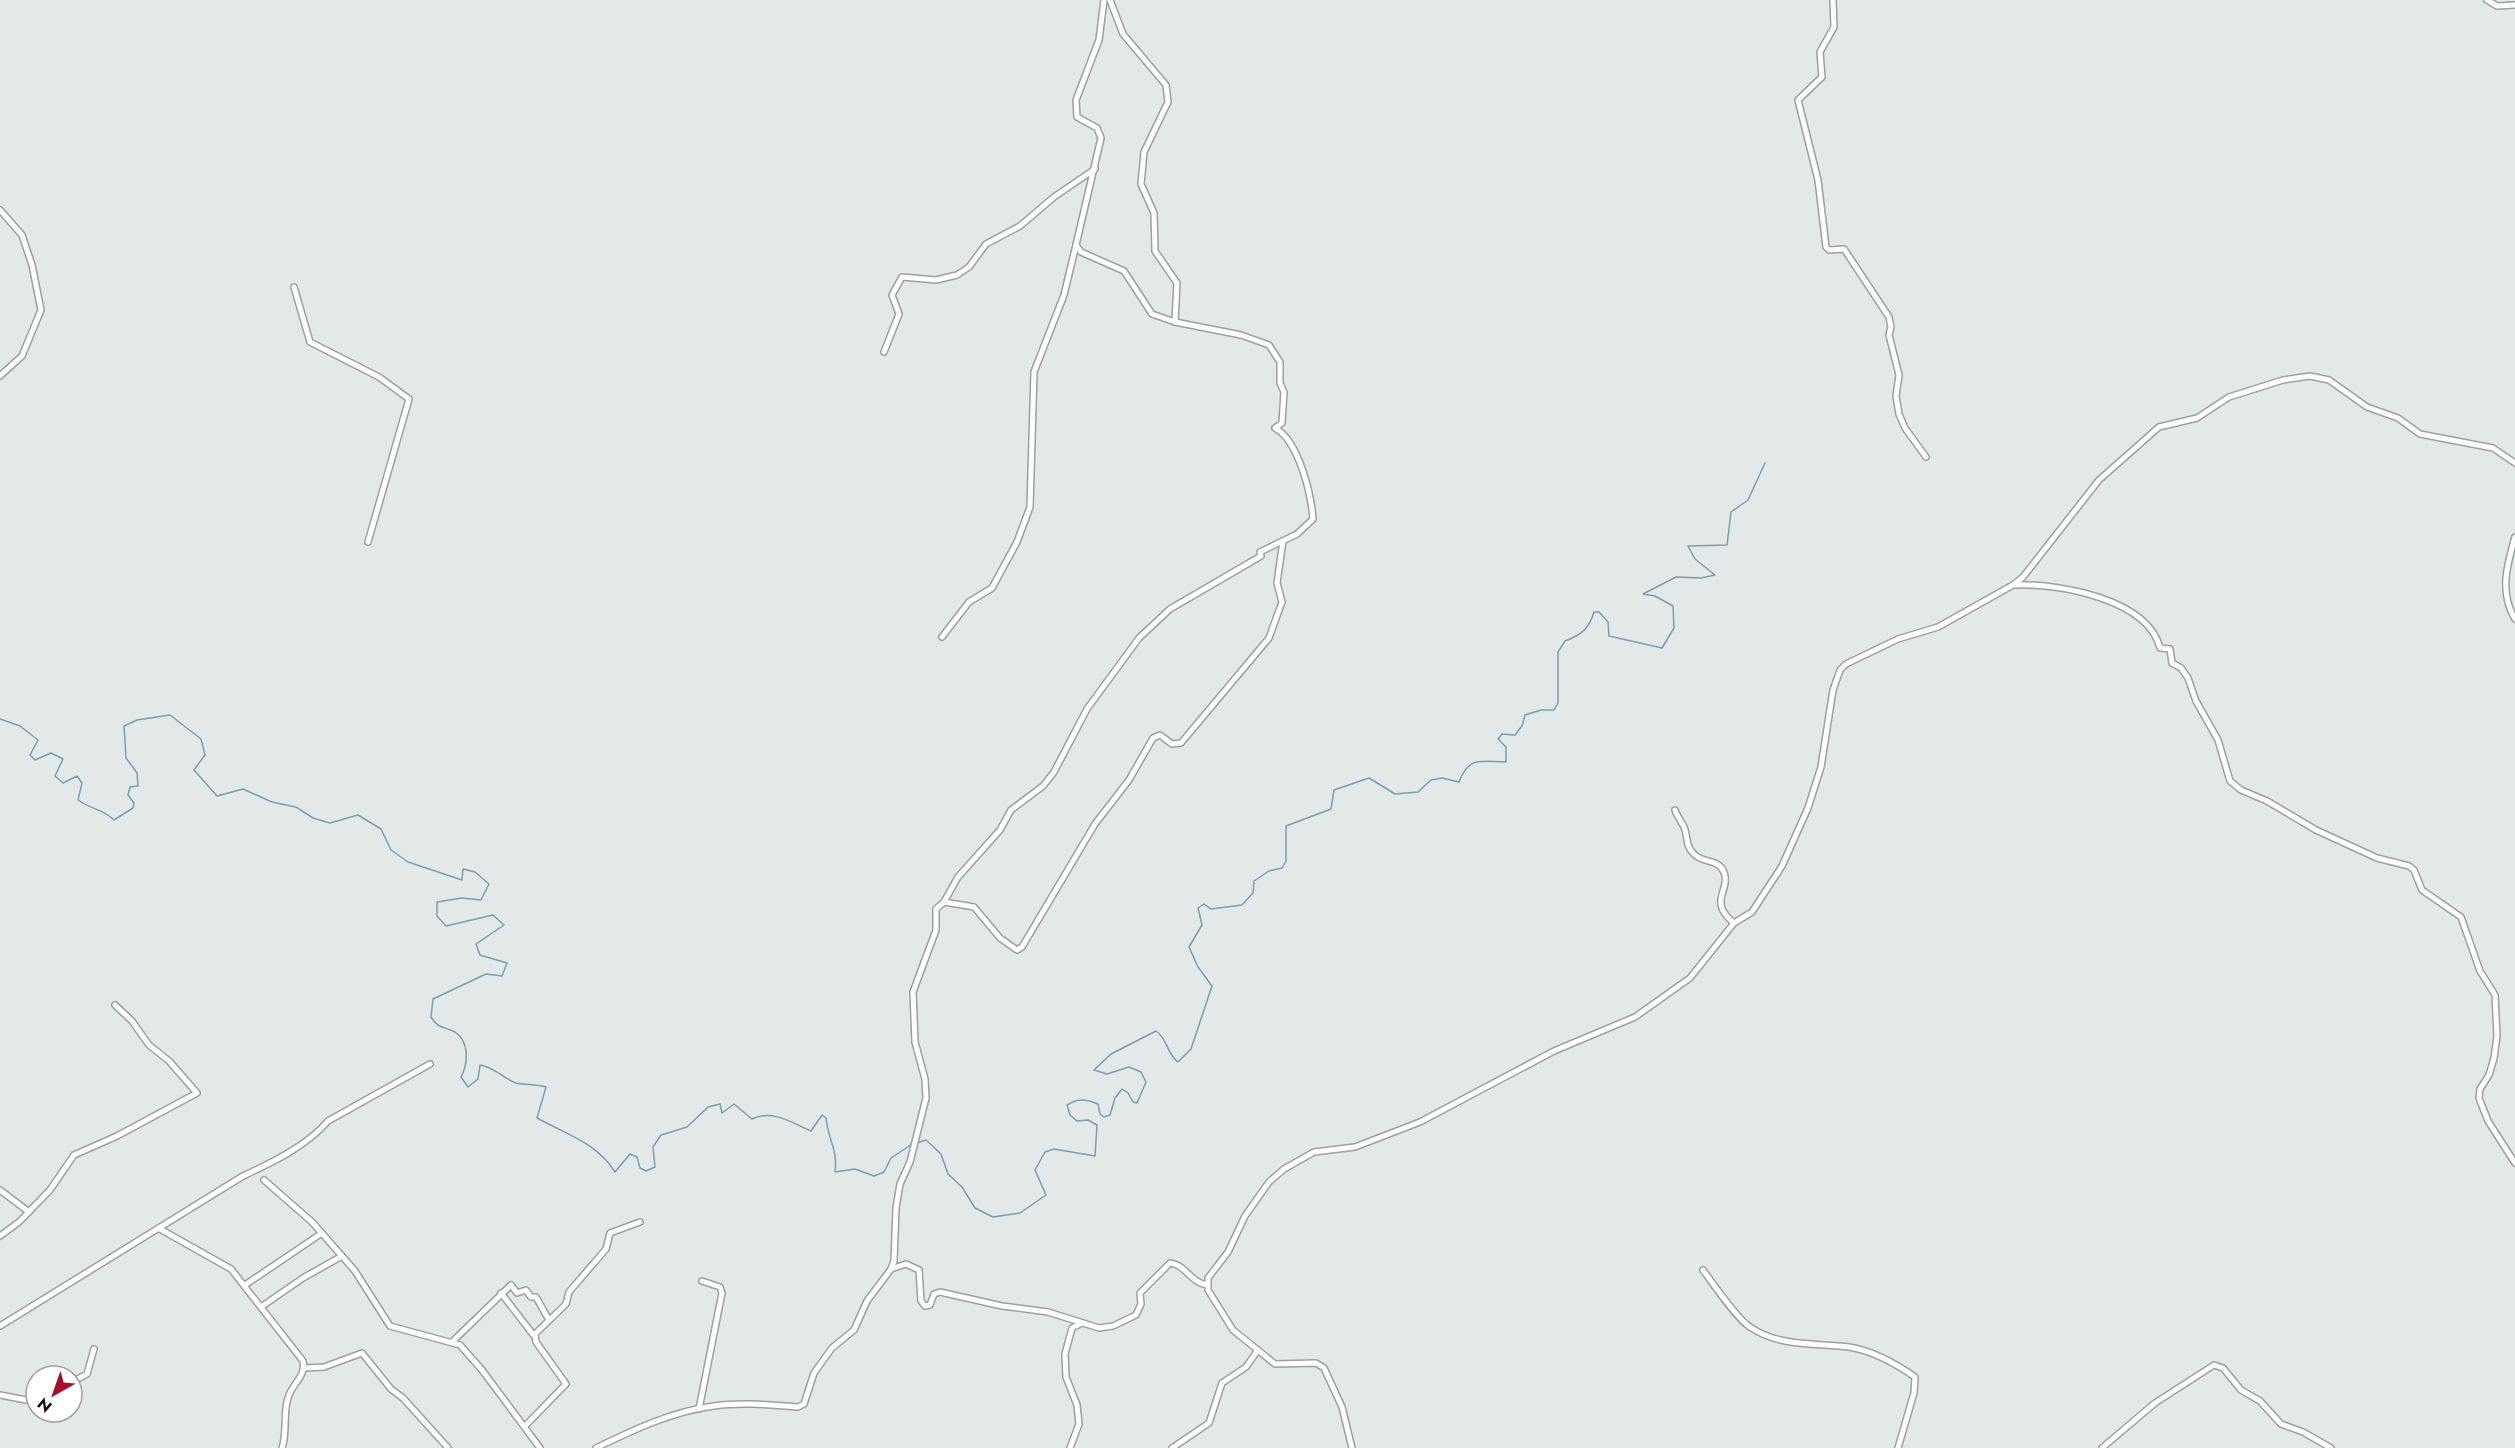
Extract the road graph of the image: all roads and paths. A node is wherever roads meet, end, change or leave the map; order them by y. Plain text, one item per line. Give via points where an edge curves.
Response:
1 (1104, 0) edge
2 (1110, 0) edge
3 (1833, 0) edge
4 (2487, 0) edge
5 (2515, 6) edge
6 (1095, 169) junction
7 (0, 210) edge
8 (1076, 245) junction
9 (294, 287) dead end
10 (1175, 322) junction
11 (884, 352) dead end
12 (0, 376) edge
13 (1926, 457) dead end
14 (2515, 463) edge
15 (2515, 537) edge
16 (368, 542) dead end
17 (1283, 542) junction
18 (2013, 585) junction
19 (2515, 619) edge
20 (942, 637) dead end
21 (1675, 810) dead end
22 (944, 902) junction
23 (1734, 923) junction
24 (115, 1005) dead end
25 (430, 1064) dead end
26 (2515, 1163) edge
27 (264, 1180) dead end
28 (1, 1193) edge
29 (29, 1212) junction
30 (640, 1222) dead end
31 (160, 1228) junction
32 (322, 1233) junction
33 (0, 1236) edge
34 (342, 1256) junction
35 (891, 1269) junction
36 (1703, 1270) dead end
37 (702, 1281) dead end
38 (245, 1285) junction
39 (1207, 1285) junction
40 (501, 1293) junction
41 (261, 1307) junction
42 (1067, 1317) junction
43 (549, 1320) junction
44 (1084, 1323) junction
45 (0, 1326) edge
46 (1072, 1328) junction
47 (535, 1337) junction
48 (452, 1342) junction
49 (94, 1349) dead end
50 (1258, 1350) junction
51 (305, 1368) junction
52 (84, 1376) edge
53 (0, 1395) edge
54 (24, 1400) edge
55 (699, 1409) junction
56 (525, 1426) junction
57 (605, 1446) edge
58 (282, 1448) edge
59 (448, 1448) edge
60 (540, 1448) edge
61 (596, 1448) edge
62 (1070, 1448) edge
63 (1172, 1448) edge
64 (1352, 1448) edge
65 (1898, 1448) edge
66 (2102, 1448) edge
67 (2331, 1448) edge

1 - 6 street via 1099,40 1075,107 1077,117 1101,134
2 - 10 street via 1123,34 1166,85 1168,102 1144,152 1141,184 1154,213 1155,251 1177,283
3 - 13 street via 1834,27 1820,52 1822,77 1798,100 1819,185 1826,247 1844,249 1889,317 1889,335 1899,375 1899,414
4 - 5 street via 2497,6
6 - 8 street
6 - 11 street via 1020,226 986,244 969,267 957,275 936,280 902,277 892,296 899,310 898,318
7 - 12 street via 22,235 40,310 22,356
8 - 10 street via 1081,252 1121,269 1150,312
8 - 20 street via 1064,295 1034,372 1030,507 1026,519 992,588 969,602
9 - 16 street via 310,342 379,377 409,399
10 - 17 street via 1241,335 1269,345 1278,356 1284,398 1282,423 1275,429 1283,433 1294,452 1308,488 1313,517 1306,528
14 - 18 street via 2493,448 2420,434 2398,418 2367,407 2329,380 2310,376 2283,380 2229,397 2197,418 2159,427 2098,480
15 - 19 street via 2505,594
17 - 22 street via 1170,609 1139,638 1087,709 1054,772 1043,786 1011,810 1000,830 958,877
17 - 22 street via 1276,583 1282,602 1269,638 1180,743 1172,744 1160,735 1153,738 1129,780 1081,847 1022,947 1017,950 1002,940 974,907
18 - 23 street via 1938,627 1852,659 1840,670 1833,690 1821,767 1808,808 1782,866 1752,912
18 - 26 street via 2095,595 2131,613 2155,634 2162,650 2170,649 2172,663 2185,672 2218,740 2230,781 2316,830 2377,858 2409,866 2430,898 2457,912 2480,971 2495,995 2494,1058 2479,1098 2488,1121
21 - 23 street via 1693,853 1722,869 1725,879 1721,905
22 - 35 street via 936,909 936,930 913,992 915,1042 926,1098 910,1162 900,1184
23 - 39 street via 1690,978 1635,1017 1554,1051 1420,1122 1355,1147 1319,1150 1284,1169 1269,1182 1245,1216
24 - 29 street via 197,1093 75,1155
25 - 31 street via 328,1121 282,1155
27 - 32 street
28 - 29 street
29 - 33 street
30 - 43 street via 610,1233 603,1254 569,1292 566,1305
31 - 38 street via 217,1259
31 - 45 street
32 - 34 street
32 - 38 street
34 - 41 street
34 - 48 street via 390,1326
35 - 42 street via 906,1263 919,1270 921,1301 925,1306 940,1292
35 - 55 street via 867,1301 854,1330 832,1348 814,1373 803,1406 730,1405
36 - 65 street via 1751,1328 1804,1344 1850,1347 1876,1354 1915,1377
37 - 55 street via 720,1287 722,1293
38 - 41 street
39 - 44 street via 1170,1263 1140,1293 1141,1304 1134,1317 1104,1328
39 - 50 street via 1233,1330
40 - 43 street via 511,1285 517,1293 528,1291
40 - 47 street
40 - 48 street
41 - 51 street
42 - 44 street
42 - 46 street
43 - 47 street
44 - 46 street
46 - 62 street via 1065,1354 1066,1377 1079,1424
47 - 56 street via 566,1384
48 - 56 street via 471,1356
49 - 52 street
50 - 63 street via 1246,1367 1222,1383 1209,1423
50 - 64 street via 1275,1364 1316,1363 1324,1368 1342,1407
51 - 58 street via 287,1401
51 - 59 street via 324,1367 362,1353 386,1384
53 - 54 street
55 - 57 street via 636,1429
56 - 60 street
57 - 61 street
66 - 67 street via 2155,1403 2214,1365 2223,1368 2241,1390 2260,1401 2281,1424

